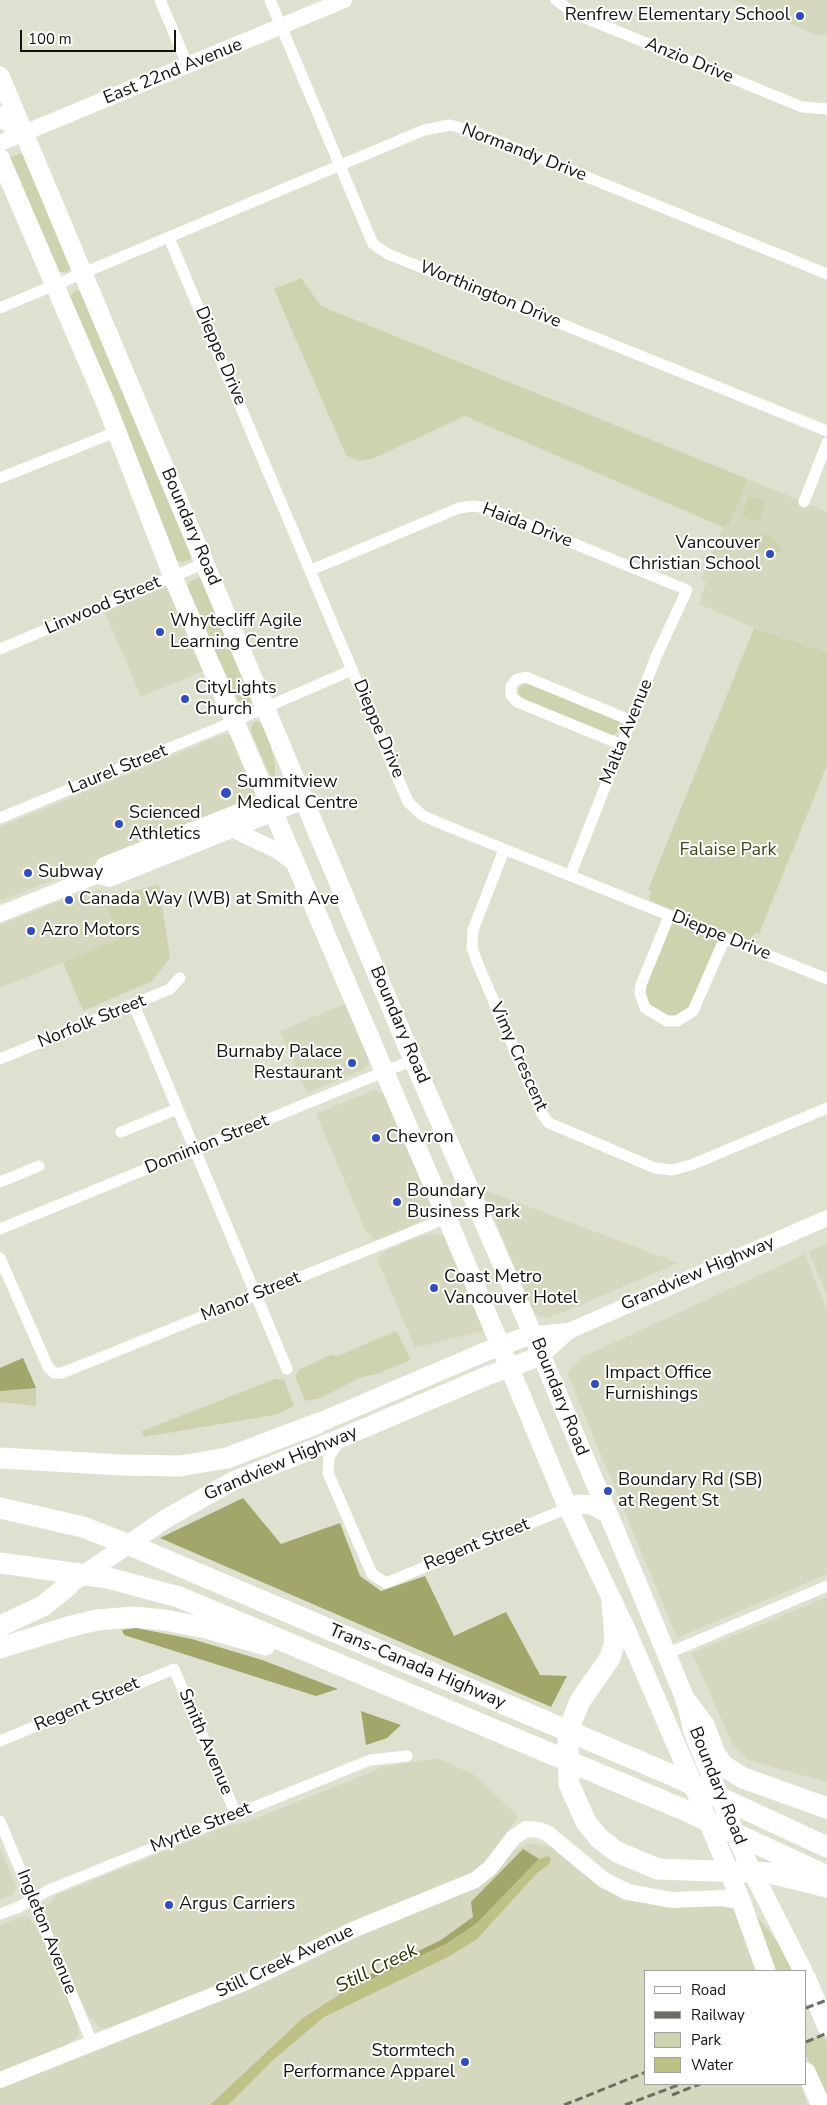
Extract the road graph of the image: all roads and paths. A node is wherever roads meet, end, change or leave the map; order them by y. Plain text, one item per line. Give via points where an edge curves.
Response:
1 (160, 0) edge
2 (270, 0) edge
3 (344, 0) edge
4 (556, 0) edge
5 (281, 28) junction
6 (188, 66) junction
7 (0, 76) edge
8 (827, 109) edge
9 (0, 116) edge
10 (24, 134) junction
11 (0, 143) edge
12 (0, 158) edge
13 (339, 166) junction
14 (169, 238) junction
15 (83, 274) junction
16 (827, 274) edge
17 (56, 285) junction
18 (0, 308) edge
19 (827, 431) edge
20 (116, 432) junction
21 (827, 443) edge
22 (0, 478) edge
23 (804, 502) dead end
24 (205, 563) junction
25 (311, 570) junction
26 (173, 577) junction
27 (686, 590) joint
28 (0, 649) edge
29 (352, 670) junction
30 (265, 706) junction
31 (235, 720) junction
32 (632, 721) junction
33 (622, 745) junction
34 (302, 795) junction
35 (271, 807) junction
36 (0, 818) edge
37 (234, 830) junction
38 (504, 850) junction
39 (296, 865) junction
40 (98, 875) junction
41 (570, 876) junction
42 (0, 914) edge
43 (669, 916) junction
44 (725, 938) junction
45 (827, 977) edge
46 (180, 978) dead end
47 (134, 1005) junction
48 (0, 1059) edge
49 (414, 1060) junction
50 (384, 1073) junction
51 (827, 1108) edge
52 (176, 1109) junction
53 (121, 1132) dead end
54 (194, 1150) junction
55 (39, 1166) dead end
56 (0, 1182) edge
57 (448, 1218) junction
58 (827, 1218) edge
59 (0, 1228) edge
60 (0, 1258) edge
61 (256, 1295) junction
62 (569, 1331) junction
63 (533, 1334) junction
64 (501, 1346) junction
65 (541, 1356) junction
66 (509, 1368) junction
67 (287, 1369) dead end
68 (316, 1424) joint
69 (341, 1438) junction
70 (0, 1448) edge
71 (0, 1458) edge
72 (57, 1459) junction
73 (0, 1508) edge
74 (568, 1508) junction
75 (607, 1513) junction
76 (0, 1563) edge
77 (69, 1585) joint
78 (827, 1586) edge
79 (612, 1602) junction
80 (39, 1604) junction
81 (0, 1615) edge
82 (0, 1626) edge
83 (0, 1648) edge
84 (666, 1654) junction
85 (333, 1661) junction
86 (174, 1669) joint
87 (686, 1701) junction
88 (0, 1742) edge
89 (407, 1756) dead end
90 (827, 1808) edge
91 (236, 1814) junction
92 (0, 1821) edge
93 (827, 1847) edge
94 (827, 1876) edge
95 (827, 1887) edge
96 (32, 1899) junction
97 (741, 1901) junction
98 (0, 1914) edge
99 (789, 1942) junction
100 (766, 1970) edge
101 (803, 1970) edge
102 (807, 1979) edge
103 (827, 2027) edge
104 (92, 2043) junction
105 (807, 2074) edge
106 (0, 2080) edge
107 (821, 2105) edge

1 - 6 street
2 - 5 street, Worthington Drive
3 - 5 street, East 22nd Avenue
4 - 8 street, Anzio Drive via 573,14 802,107
5 - 6 street, East 22nd Avenue
5 - 13 street, Worthington Drive
6 - 10 street, East 22nd Avenue
7 - 10 main road, Boundary Road
9 - 10 main road
10 - 11 street, East 22nd Avenue
10 - 15 main road, Boundary Road
12 - 17 main road, Boundary Road
13 - 14 street, Normandy Drive
13 - 16 street, Normandy Drive via 424,130 450,125 473,131
13 - 19 street, Worthington Drive via 373,244 388,254
14 - 15 street, Normandy Drive
14 - 25 street, Dieppe Drive
15 - 17 street, Normandy Drive
15 - 24 main road, Boundary Road
17 - 18 street, Normandy Drive
17 - 20 main road, Boundary Road
20 - 22 street
20 - 26 main road, Boundary Road
21 - 23 street
24 - 26 street, Linwood Street
24 - 30 main road, Boundary Road
25 - 27 street, Haida Drive via 459,508 473,506 487,508
25 - 29 street, Dieppe Drive
26 - 28 street, Linwood Street
26 - 31 main road, Boundary Road
27 - 32 street, Malta Avenue
29 - 30 street, Laurel Street
29 - 38 street, Dieppe Drive via 408,802 422,815
30 - 31 street, Laurel Street
30 - 34 main road, Boundary Road
31 - 35 main road, Boundary Road
31 - 36 street, Laurel Street
32 - 33 street, Malta Avenue
32 - 33 street via 526,677 516,679 510,686 511,695 517,702
33 - 41 street, Malta Avenue
34 - 35 street
34 - 49 main road, Boundary Road
35 - 37 street
35 - 39 main road, Boundary Road
35 - 40 street via 104,866
37 - 39 street
37 - 40 street via 109,879
38 - 41 street, Dieppe Drive
38 - 51 street, Vimy Crescent via 473,930 472,947 538,1106 549,1122 655,1168 672,1170
39 - 50 main road, Boundary Road
40 - 42 street
41 - 43 street, Dieppe Drive
43 - 44 street, Dieppe Drive
43 - 44 street via 640,993 645,1008 668,1022 677,1021 693,1011
44 - 45 street, Dieppe Drive
46 - 47 street, Norfolk Street via 170,989
47 - 48 street, Norfolk Street
47 - 52 street
49 - 50 street, Dominion Street
49 - 63 main road, Boundary Road
50 - 54 street, Dominion Street
50 - 57 main road, Boundary Road
52 - 53 street
52 - 54 street
54 - 59 street, Dominion Street
54 - 61 street
55 - 56 street
57 - 61 street, Manor Street
57 - 64 main road, Boundary Road
58 - 62 street, Grandview Highway
60 - 61 street, Manor Street via 48,1367 54,1373 68,1373
61 - 67 street
62 - 63 street, Grandview Highway
62 - 65 street, Grandview Highway
63 - 64 main road, Grandview Highway
63 - 65 main road, Boundary Road
64 - 66 main road, Boundary Road
64 - 68 main road, Grandview Highway
65 - 66 main road, Grandview Highway
65 - 75 main road, Boundary Road
66 - 69 main road, Grandview Highway
66 - 74 main road, Boundary Road
68 - 72 highway via 263,1446 199,1464 122,1465
69 - 74 street, Regent Street via 329,1457 328,1473 372,1574 386,1583
69 - 77 main road, Grandview Highway via 233,1481 167,1518
70 - 72 highway
71 - 72 highway
73 - 93 highway, Trans-Canada Highway via 83,1527 142,1550 667,1773
74 - 75 main road via 578,1504
74 - 79 main road, Boundary Road
75 - 84 main road, Boundary Road
76 - 85 highway, Trans-Canada Highway via 108,1578 178,1597
77 - 80 highway
78 - 84 street
79 - 95 highway via 614,1641 610,1658 580,1701 571,1723 567,1763 569,1784 586,1822 617,1852 658,1869 770,1873
79 - 97 main road, Boundary Road
80 - 81 main road
80 - 82 highway
83 - 85 highway via 68,1627 133,1617 206,1628
84 - 87 main road, Boundary Road
85 - 94 highway, Trans-Canada Highway via 682,1809
86 - 88 street, Regent Street
86 - 91 street, Smith Avenue
87 - 90 highway via 704,1725 715,1754 729,1769 743,1778
87 - 99 main road, Boundary Road via 693,1732 739,1842
89 - 91 street, Myrtle Street via 370,1760
91 - 96 street, Myrtle Street
92 - 96 street, Ingleton Avenue
96 - 98 street, Myrtle Street
96 - 104 street, Ingleton Avenue
97 - 99 main road via 759,1913 781,1938
97 - 100 main road, Boundary Road
97 - 104 street, Still Creek Avenue via 721,1898 672,1900 628,1892 604,1880 552,1837 539,1830 522,1830 490,1868 475,1880 355,1929 244,1983
99 - 101 main road, Boundary Road
102 - 103 main road
104 - 106 street, Still Creek Avenue
105 - 107 main road

